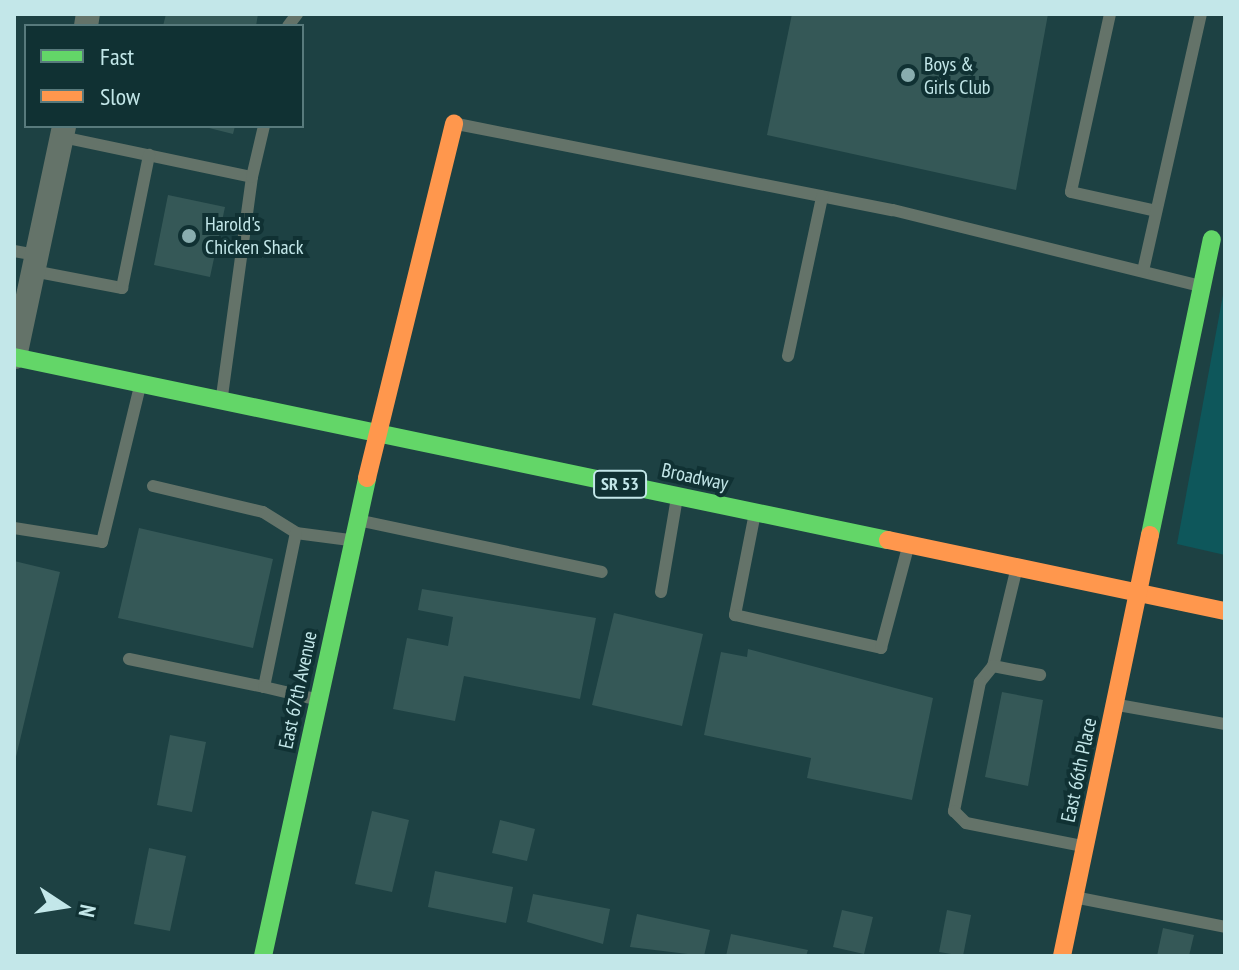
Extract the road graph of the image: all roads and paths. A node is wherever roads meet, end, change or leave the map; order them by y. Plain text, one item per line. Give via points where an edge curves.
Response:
1 (1110, 14) edge
2 (1201, 14) edge
3 (454, 124) joint
4 (264, 128) edge
5 (63, 132) edge
6 (149, 155) junction
7 (252, 177) junction
8 (822, 197) junction
9 (1156, 211) junction
10 (1219, 240) edge
11 (28, 259) edge
12 (1143, 271) junction
13 (1202, 286) junction
14 (788, 356) dead end
15 (14, 357) edge
16 (140, 383) junction
17 (221, 400) junction
18 (377, 433) junction
19 (153, 486) dead end
20 (677, 496) junction
21 (755, 512) junction
22 (358, 521) junction
23 (14, 528) edge
24 (296, 533) junction
25 (353, 541) junction
26 (909, 544) junction
27 (1017, 568) junction
28 (602, 572) dead end
29 (661, 592) dead end
30 (1138, 593) junction
31 (1225, 611) edge
32 (129, 659) dead end
33 (993, 666) junction
34 (1040, 675) dead end
35 (264, 687) junction
36 (319, 700) junction
37 (1115, 704) junction
38 (1225, 724) edge
39 (1085, 846) junction
40 (1074, 897) junction
41 (1225, 927) edge
42 (263, 956) edge
43 (1062, 956) edge

1 - 9 lane via 1071,192
2 - 9 lane
3 - 8 lane
3 - 18 street, East 67th Avenue
4 - 7 lane
5 - 6 lane
5 - 11 street
6 - 7 lane
6 - 11 lane via 122,288
7 - 17 lane
8 - 12 lane
8 - 14 lane
9 - 12 lane
10 - 13 street, East 66th Place
11 - 15 street
12 - 13 lane
13 - 30 street, East 66th Place
15 - 16 street, Broadway / SR 53
16 - 17 street, Broadway / SR 53
16 - 23 lane via 102,542
17 - 18 street, Broadway / SR 53
18 - 20 street, Broadway / SR 53
18 - 22 street, East 67th Avenue
19 - 24 lane via 263,512
20 - 21 street, Broadway / SR 53
20 - 29 lane
21 - 26 street, Broadway / SR 53
21 - 26 lane via 735,615 881,648
22 - 25 street, East 67th Avenue
22 - 28 lane
24 - 25 lane
24 - 35 lane
25 - 36 street, East 67th Avenue
26 - 27 street, Broadway / SR 53
27 - 30 street, Broadway / SR 53
27 - 33 lane
30 - 31 street, Broadway / SR 53
30 - 37 street, East 66th Place
32 - 35 lane
33 - 34 lane
33 - 39 lane via 980,682 954,811 966,823
35 - 36 lane
36 - 42 street, East 67th Avenue
37 - 38 lane
37 - 39 street, East 66th Place
39 - 40 street, East 66th Place
40 - 41 lane
40 - 43 street, East 66th Place

